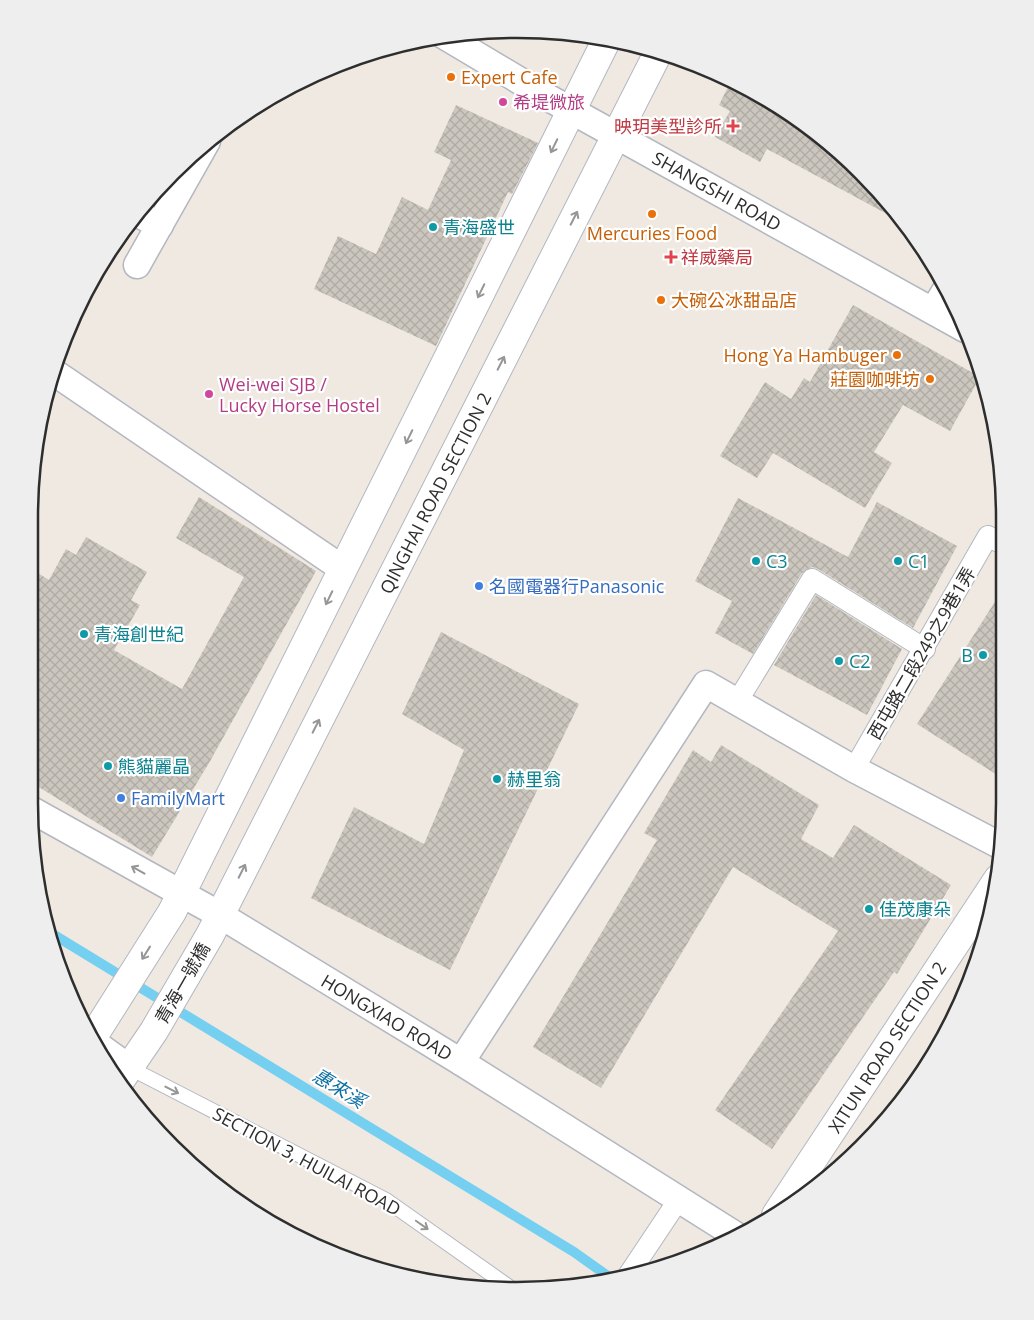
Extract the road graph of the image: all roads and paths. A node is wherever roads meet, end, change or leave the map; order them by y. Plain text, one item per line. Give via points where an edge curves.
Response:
1 (455, 42) edge
2 (604, 46) edge
3 (657, 59) edge
4 (571, 111) junction
5 (616, 136) junction
6 (196, 161) edge
7 (144, 217) edge
8 (160, 225) junction
9 (137, 265) dead end
10 (942, 296) edge
11 (933, 311) junction
12 (955, 324) edge
13 (59, 376) edge
14 (996, 541) edge
15 (343, 569) junction
16 (925, 650) junction
17 (737, 702) junction
18 (854, 769) junction
19 (38, 814) edge
20 (994, 842) edge
21 (987, 895) edge
22 (176, 903) junction
23 (215, 925) junction
24 (97, 1033) edge
25 (461, 1062) junction
26 (124, 1074) edge
27 (679, 1199) junction
28 (786, 1200) edge
29 (731, 1232) edge
30 (634, 1268) edge
31 (502, 1282) edge

1 - 4 street, SHANGSHI ROAD
2 - 4 main road
3 - 5 main road, QINGHAI ROAD SECTION 2
4 - 5 street, SHANGSHI ROAD
4 -> 15 main road
5 - 11 street, SHANGSHI ROAD
23 -> 5 main road, QINGHAI ROAD SECTION 2
6 - 8 street
7 - 8 street
8 - 9 street
10 - 11 street
11 - 12 street, SHANGSHI ROAD
13 - 15 street
14 - 16 street, 西屯路二段249之9巷1弄
15 -> 22 main road
16 - 17 street via 812,579
16 - 18 street, 西屯路二段249之9巷1弄
17 - 18 street
17 - 25 street via 706,684
18 - 20 street
22 -> 19 street, HONGXIAO ROAD
21 - 28 main road, XITUN ROAD SECTION 2
22 - 23 street, HONGXIAO ROAD
22 -> 24 main road
23 - 25 street, HONGXIAO ROAD
23 - 26 main road, 青海一號橋 via 154,1031
25 - 27 street, HONGXIAO ROAD
26 -> 31 lane, SECTION 3, HUILAI ROAD via 386,1200
27 - 29 street, HONGXIAO ROAD
27 - 30 street

